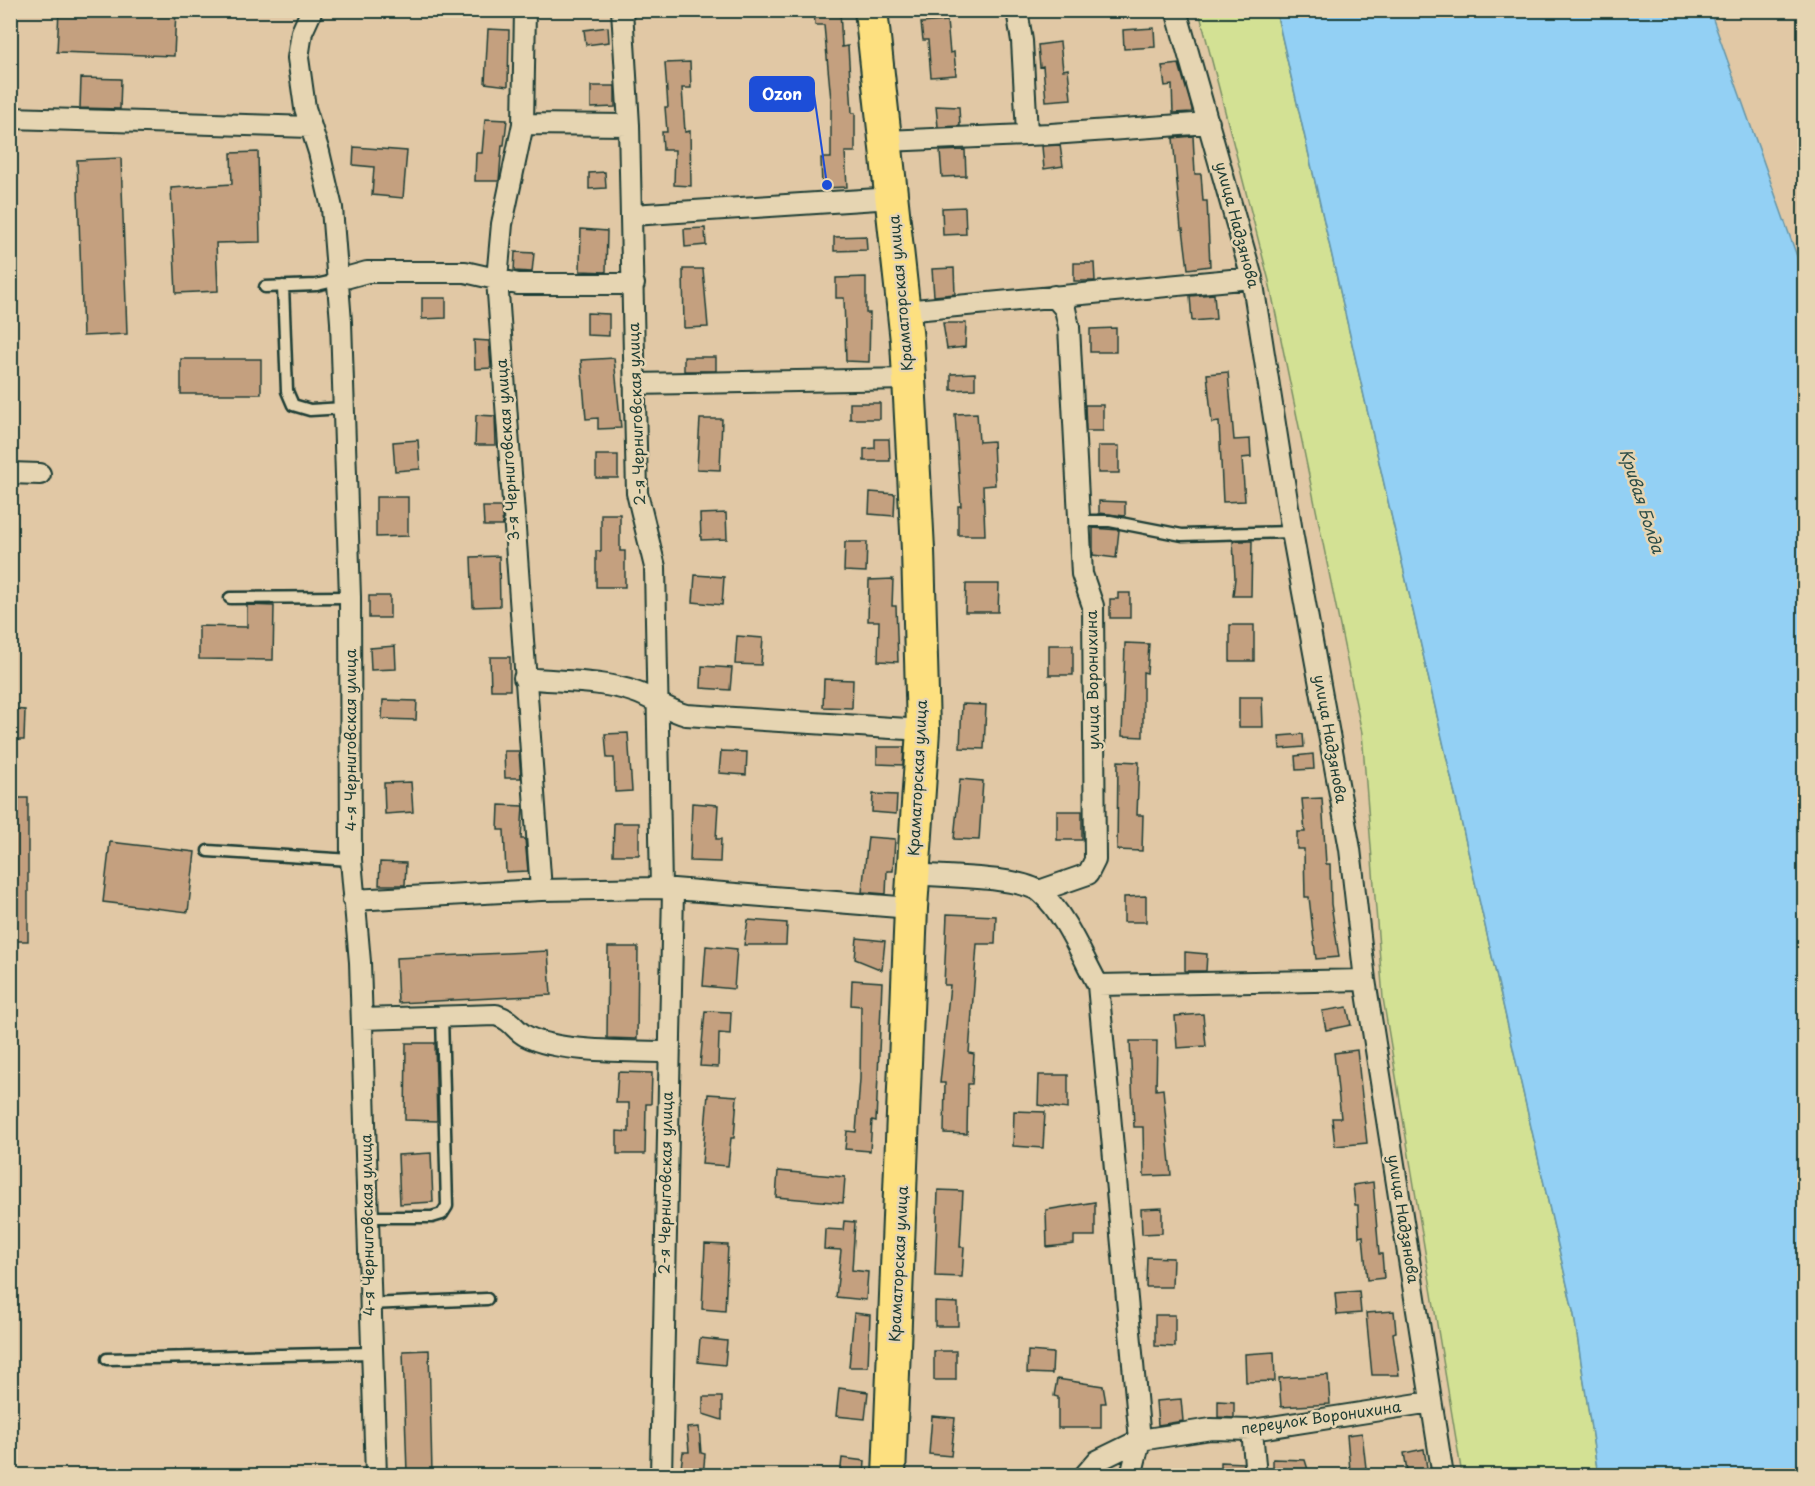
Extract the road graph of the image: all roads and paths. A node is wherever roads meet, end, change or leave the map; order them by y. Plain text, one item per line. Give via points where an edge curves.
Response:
1 (312, 10) edge
2 (525, 10) edge
3 (622, 10) edge
4 (871, 10) edge
5 (1017, 10) edge
6 (1176, 10) edge
7 (10, 118) edge
8 (1209, 123) junction
9 (523, 124) junction
10 (629, 124) junction
11 (310, 127) junction
12 (1027, 133) junction
13 (886, 141) junction
14 (893, 198) junction
15 (632, 215) junction
16 (1252, 278) junction
17 (497, 279) junction
18 (338, 280) junction
19 (634, 284) junction
20 (283, 286) junction
21 (265, 287) dead end
22 (1054, 296) junction
23 (904, 312) junction
24 (909, 379) junction
25 (634, 384) junction
26 (344, 408) junction
27 (10, 473) edge
28 (40, 474) dead end
29 (1079, 521) junction
30 (1292, 532) junction
31 (350, 597) junction
32 (230, 598) dead end
33 (524, 678) junction
34 (657, 703) junction
35 (923, 730) junction
36 (208, 851) dead end
37 (351, 860) junction
38 (914, 874) junction
39 (667, 889) junction
40 (541, 890) junction
41 (1039, 891) junction
42 (353, 900) junction
43 (911, 908) junction
44 (1365, 980) junction
45 (1098, 986) junction
46 (442, 1016) junction
47 (362, 1019) junction
48 (669, 1052) junction
49 (368, 1217) junction
50 (487, 1299) dead end
51 (369, 1304) junction
52 (372, 1353) junction
53 (107, 1359) dead end
54 (1431, 1402) junction
55 (1252, 1430) junction
56 (1140, 1440) junction
57 (376, 1476) edge
58 (661, 1476) edge
59 (889, 1476) edge
60 (1084, 1476) edge
61 (1131, 1476) edge
62 (1256, 1476) edge
63 (1443, 1476) edge

1 - 11 street, 4-я Черниговская улица via 302,32 298,58
2 - 9 street, 3-я Черниговская улица
3 - 10 street, 2-я Черниговская улица
4 - 13 main road, Краматорская улица
5 - 12 street
6 - 8 street, улица Надзянова
7 - 11 street
8 - 12 street
8 - 16 street, улица Надзянова
9 - 10 street
9 - 17 street, 3-я Черниговская улица via 502,224
10 - 15 street, 2-я Черниговская улица
11 - 18 street, 4-я Черниговская улица via 332,208
12 - 13 street
13 - 14 main road, Краматорская улица
14 - 15 street
14 - 23 main road, Краматорская улица
15 - 19 street, 2-я Черниговская улица
16 - 22 street
16 - 30 street, улица Надзянова
17 - 18 street via 465,272 367,272
17 - 19 street via 518,284
17 - 33 street, 3-я Черниговская улица
18 - 20 lane
18 - 26 street, 4-я Черниговская улица
19 - 25 street, 2-я Черниговская улица
20 - 21 lane
20 - 26 lane via 287,391 293,405 310,410
22 - 23 street
22 - 29 street, улица Воронихина via 1065,309 1070,327
23 - 24 main road, Краматорская улица
24 - 25 street
24 - 35 main road, Краматорская улица
25 - 34 street, 2-я Черниговская улица via 638,493 655,567
26 - 31 street, 4-я Черниговская улица
27 - 28 street
29 - 30 lane via 1110,521 1182,535
29 - 41 street, улица Воронихина via 1082,574 1093,606 1095,860 1088,874
30 - 44 street, улица Надзянова via 1350,849
31 - 32 lane
31 - 37 street, 4-я Черниговская улица
33 - 34 street via 613,687 636,692
33 - 40 street, 3-я Черниговская улица
34 - 35 street via 686,715
34 - 39 street, 2-я Черниговская улица
35 - 38 main road, Краматорская улица
36 - 37 lane
37 - 42 street, 4-я Черниговская улица
38 - 41 street via 1020,883
38 - 43 main road, Краматорская улица
39 - 40 street
39 - 43 street
39 - 48 street, 2-я Черниговская улица
40 - 42 street
41 - 45 street via 1055,909
42 - 47 street, 4-я Черниговская улица
43 - 59 main road, Краматорская улица
44 - 45 street
44 - 54 street, улица Надзянова
45 - 56 street
46 - 47 street
46 - 48 street via 496,1015 510,1020 525,1036 580,1048
46 - 49 lane via 447,1206 442,1214 432,1216
47 - 49 street, 4-я Черниговская улица
48 - 58 street, 2-я Черниговская улица
49 - 51 street, 4-я Черниговская улица
50 - 51 lane
51 - 52 street, 4-я Черниговская улица
52 - 53 lane
52 - 57 street, 4-я Черниговская улица
54 - 55 street, переулок Воронихина
54 - 63 street, улица Надзянова
55 - 56 street, переулок Воронихина via 1211,1429
55 - 62 street
56 - 60 street, переулок Воронихина via 1097,1461
56 - 61 street

